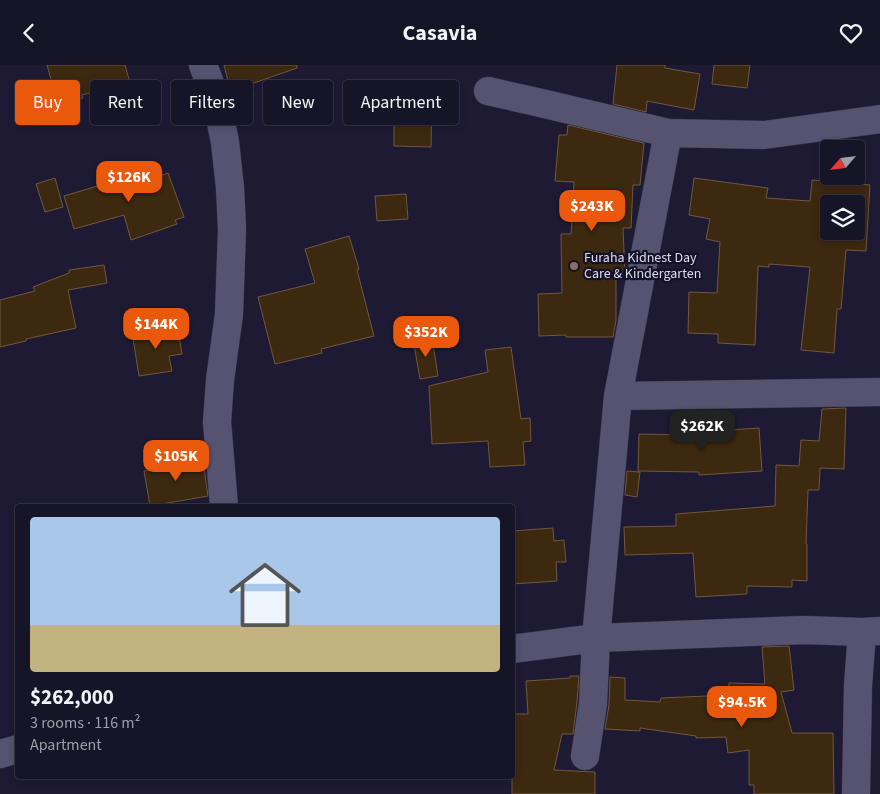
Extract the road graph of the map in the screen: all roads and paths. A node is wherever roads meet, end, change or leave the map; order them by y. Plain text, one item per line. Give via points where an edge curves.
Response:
1 (203, 65) edge
2 (488, 91) dead end
3 (880, 119) edge
4 (668, 133) junction
5 (880, 392) edge
6 (618, 396) junction
7 (224, 504) edge
8 (871, 631) edge
9 (596, 638) junction
10 (515, 649) edge
11 (15, 750) edge
12 (0, 754) edge
13 (585, 756) dead end
14 (856, 794) edge

1 - 7 street via 216,99 225,142 232,229 229,314 218,422
2 - 4 street
3 - 4 street via 764,135
4 - 6 street
5 - 6 street
6 - 9 street
8 - 9 street via 804,630
8 - 14 street via 858,686
9 - 10 street
9 - 13 street via 593,703
11 - 12 street

